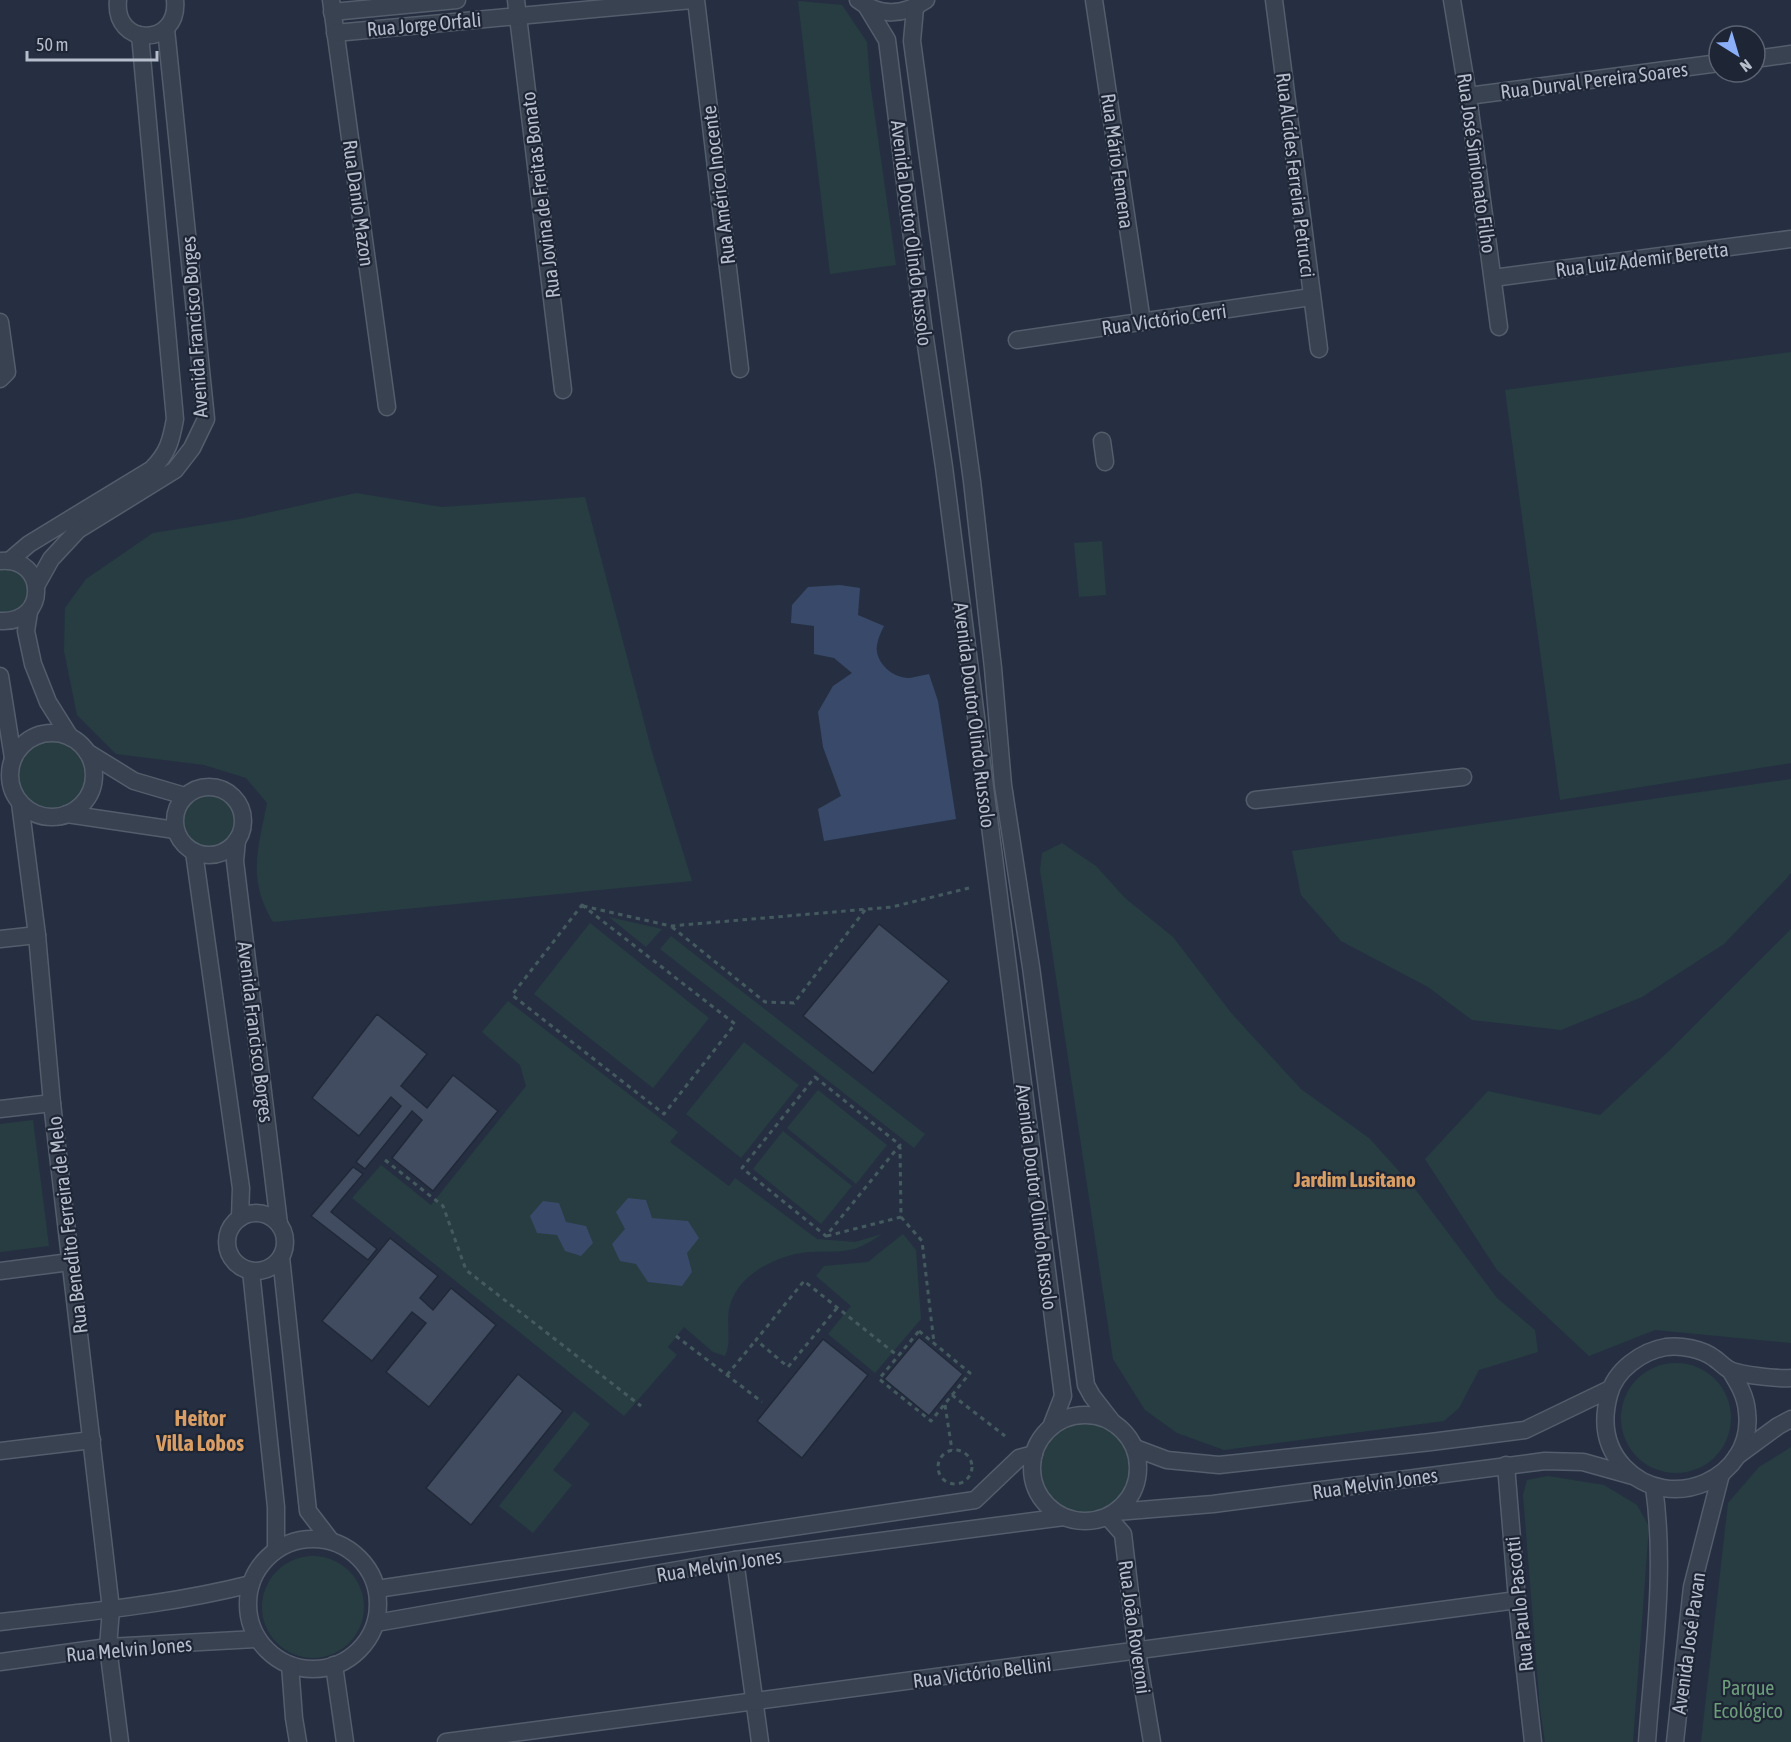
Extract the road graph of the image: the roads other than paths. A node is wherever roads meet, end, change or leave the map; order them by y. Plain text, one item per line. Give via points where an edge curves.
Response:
1 (118, 0) edge
2 (174, 0) edge
3 (457, 0) edge
4 (692, 0) edge
5 (696, 0) edge
6 (1094, 0) edge
7 (1274, 0) edge
8 (1452, 0) edge
9 (862, 4) edge
10 (920, 4) edge
11 (331, 6) edge
12 (517, 8) edge
13 (166, 28) junction
14 (335, 33) junction
15 (140, 35) junction
16 (1791, 54) edge
17 (1767, 57) edge
18 (1707, 65) edge
19 (1468, 96) junction
20 (1791, 239) edge
21 (1493, 278) junction
22 (1311, 297) junction
23 (0, 322) edge
24 (1142, 322) junction
25 (1499, 327) dead end
26 (1017, 340) dead end
27 (1319, 349) dead end
28 (740, 369) dead end
29 (3, 375) edge
30 (563, 390) dead end
31 (387, 407) dead end
32 (1102, 441) dead end
33 (969, 462) junction
34 (1105, 462) dead end
35 (944, 467) junction
36 (972, 481) junction
37 (946, 486) junction
38 (130, 490) junction
39 (5, 561) edge
40 (36, 586) junction
41 (29, 612) junction
42 (0, 621) edge
43 (993, 668) junction
44 (970, 670) junction
45 (0, 676) edge
46 (70, 737) junction
47 (87, 752) junction
48 (8, 768) edge
49 (1463, 777) dead end
50 (184, 796) junction
51 (1255, 800) dead end
52 (20, 803) junction
53 (67, 814) junction
54 (176, 830) junction
55 (237, 840) junction
56 (194, 852) junction
57 (37, 935) junction
58 (0, 939) edge
59 (52, 1103) junction
60 (0, 1109) edge
61 (240, 1218) junction
62 (279, 1224) junction
63 (281, 1257) junction
64 (70, 1262) junction
65 (0, 1271) edge
66 (251, 1271) junction
67 (1730, 1370) junction
68 (1791, 1378) edge
69 (1610, 1389) junction
70 (1791, 1419) edge
71 (1113, 1423) junction
72 (1051, 1427) junction
73 (92, 1440) junction
74 (1135, 1448) junction
75 (0, 1450) edge
76 (1034, 1454) junction
77 (1736, 1456) junction
78 (1506, 1466) junction
79 (1721, 1474) junction
80 (1633, 1476) junction
81 (1654, 1487) junction
82 (1112, 1514) junction
83 (1064, 1517) junction
84 (331, 1541) junction
85 (276, 1550) junction
86 (735, 1560) junction
87 (251, 1584) junction
88 (377, 1589) junction
89 (1517, 1600) junction
90 (111, 1609) junction
91 (0, 1622) edge
92 (376, 1623) junction
93 (258, 1639) junction
94 (108, 1647) junction
95 (1137, 1652) junction
96 (0, 1662) edge
97 (290, 1665) junction
98 (334, 1665) junction
99 (754, 1701) junction
100 (120, 1742) edge
101 (298, 1742) edge
102 (345, 1742) edge
103 (446, 1742) edge
104 (760, 1742) edge
105 (1152, 1742) edge
106 (1528, 1742) edge
107 (1533, 1742) edge
108 (1647, 1742) edge
109 (1675, 1742) edge

1 - 15 street via 124,25
2 - 13 street via 175,11
3 - 11 street, Rua Jorge Orfali
4 - 12 street, Rua Jorge Orfali
5 - 28 street, Rua Américo Inocente
6 - 24 street, Rua Mário Femena
7 - 22 street, Rua Alcídes Ferreira Petrucci
8 - 19 street, Rua José Simionato Filho
9 - 10 street via 883,13 899,13
9 - 35 street, Avenida Doutor Olindo Russolo via 887,39
10 - 33 street, Avenida Doutor Olindo Russolo via 912,41
11 - 14 street, Rua Danio Mazon
12 - 14 street, Rua Jorge Orfali
12 - 30 street, Rua Jovina de Freitas Bonato
13 - 15 street via 149,36
13 - 38 street, Avenida Francisco Borges via 206,419 192,448 175,470
14 - 31 street, Rua Danio Mazon
15 - 38 street, Avenida Francisco Borges via 175,419 164,457
16 - 17 street
18 - 19 street, Rua Durval Pereira Soares
19 - 21 street, Rua José Simionato Filho
20 - 21 street, Rua Luiz Ademir Beretta
21 - 25 street, Rua José Simionato Filho
22 - 24 street, Rua Victório Cerri
22 - 27 street, Rua Alcídes Ferreira Petrucci
23 - 29 street
24 - 26 street, Rua Victório Cerri
32 - 34 street
33 - 35 street
33 - 36 street, Avenida Doutor Olindo Russolo
35 - 37 street, Avenida Doutor Olindo Russolo
36 - 37 street
36 - 43 street, Avenida Doutor Olindo Russolo
37 - 44 street, Avenida Doutor Olindo Russolo
38 - 39 street, Avenida Francisco Borges
38 - 40 street, Avenida Francisco Borges via 78,530 51,559
39 - 40 street via 20,563
40 - 41 street, Avenida Francisco Borges
41 - 42 street via 21,618
41 - 46 street via 26,631 33,664 48,702
43 - 44 street
43 - 71 street, Avenida Doutor Olindo Russolo via 1004,785 1086,1385
44 - 72 street, Avenida Doutor Olindo Russolo via 1063,1396
45 - 48 street
46 - 47 street
46 - 48 street via 57,733 31,738 20,747
47 - 50 street via 134,780
47 - 53 street via 94,776 92,788 78,808
48 - 52 street
49 - 51 street
50 - 54 street via 175,812
50 - 55 street via 204,786 216,787 235,798 243,819
52 - 53 street via 42,816
52 - 57 street, Rua Benedito Ferreira de Melo
53 - 54 street
54 - 56 street via 186,847
55 - 56 street via 218,854
55 - 62 street, Avenida Francisco Borges via 235,861
56 - 61 street, Avenida Francisco Borges via 241,1188
57 - 58 street
57 - 59 street, Rua Benedito Ferreira de Melo
59 - 60 street
59 - 64 street, Rua Benedito Ferreira de Melo
61 - 62 street via 256,1213
61 - 66 street via 229,1231 227,1248 235,1264
62 - 63 street via 285,1240
63 - 66 street via 268,1269
63 - 84 street via 308,1511
64 - 65 street
64 - 73 street, Rua Benedito Ferreira de Melo
66 - 85 street
67 - 68 street
67 - 69 street via 1712,1356 1690,1348 1667,1347 1643,1354 1624,1369
67 - 77 street via 1742,1390 1748,1412 1746,1435
69 - 74 street, Rua Melvin Jones via 1525,1430 1431,1442 1219,1465 1167,1460
69 - 80 street via 1604,1412 1606,1437 1616,1459
70 - 77 street
71 - 72 street via 1098,1416 1082,1415
71 - 74 street
72 - 76 street
73 - 75 street
73 - 90 street, Rua Benedito Ferreira de Melo
74 - 82 street via 1137,1483 1128,1500
76 - 83 street via 1033,1477 1041,1498
76 - 88 street, Rua Melvin Jones via 1019,1458 975,1500
77 - 79 street
78 - 80 street, Rua Melvin Jones via 1583,1462
78 - 82 street, Rua Melvin Jones
78 - 89 street, Rua Paulo Pascotti
79 - 81 street via 1701,1486 1678,1490
79 - 109 street, Avenida José Pavan via 1692,1587
80 - 81 street
81 - 108 street, Avenida José Pavan via 1659,1518 1659,1574
82 - 83 street via 1093,1521
82 - 95 street, Rua João Roveroni via 1123,1534
83 - 86 street, Rua Melvin Jones
84 - 85 street via 293,1542
84 - 88 street via 361,1559
85 - 87 street via 261,1565
86 - 92 street, Rua Melvin Jones
86 - 99 street
87 - 90 street, Rua Melvin Jones via 210,1595
87 - 93 street via 250,1622
88 - 92 street
89 - 95 street, Rua Victório Bellini
89 - 107 street, Rua Paulo Pascotti
90 - 91 street, Rua Melvin Jones
90 - 94 street, Rua Benedito Ferreira de Melo
92 - 98 street via 360,1649
93 - 94 street, Rua Melvin Jones
93 - 97 street
94 - 96 street, Rua Melvin Jones
94 - 100 street, Rua Benedito Ferreira de Melo
95 - 99 street, Rua Victório Bellini
95 - 105 street, Rua João Roveroni
97 - 98 street via 312,1669
97 - 101 street
98 - 102 street
99 - 103 street, Rua Victório Bellini
99 - 104 street
106 - 107 street

